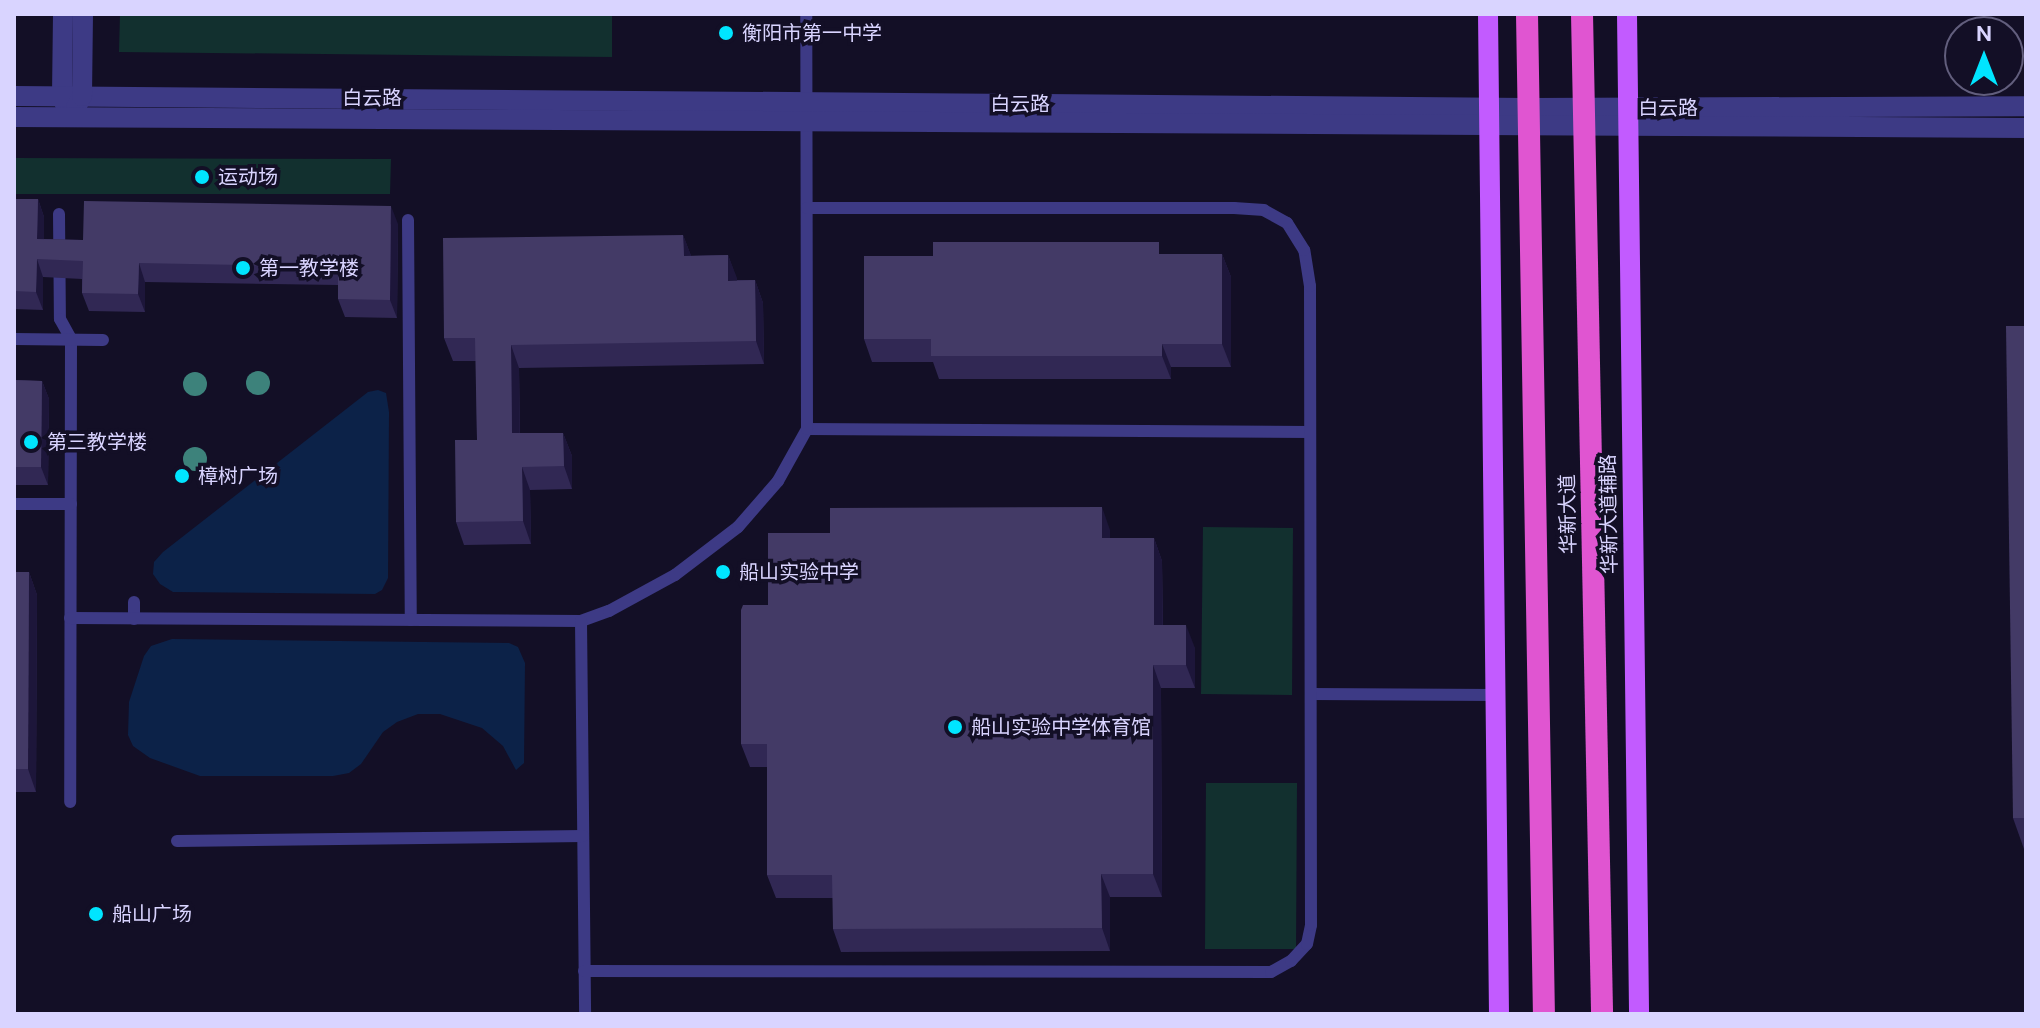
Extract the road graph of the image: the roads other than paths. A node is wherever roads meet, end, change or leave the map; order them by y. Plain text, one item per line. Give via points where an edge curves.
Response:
1 (63, 14) edge
2 (83, 14) edge
3 (806, 14) edge
4 (1488, 14) edge
5 (1527, 14) edge
6 (1582, 14) edge
7 (1627, 14) edge
8 (14, 96) edge
9 (72, 96) junction
10 (2026, 106) edge
11 (807, 112) junction
12 (1489, 116) junction
13 (1528, 116) junction
14 (14, 117) edge
15 (1584, 117) junction
16 (1628, 117) junction
17 (71, 118) junction
18 (2026, 128) edge
19 (807, 208) junction
20 (59, 214) dead end
21 (408, 220) dead end
22 (14, 339) edge
23 (71, 339) junction
24 (103, 340) dead end
25 (807, 429) junction
26 (1310, 432) junction
27 (14, 504) edge
28 (71, 504) junction
29 (134, 602) dead end
30 (70, 618) junction
31 (134, 619) junction
32 (411, 620) junction
33 (581, 621) junction
34 (1311, 694) junction
35 (1496, 695) junction
36 (70, 802) dead end
37 (583, 836) junction
38 (177, 841) dead end
39 (584, 971) junction
40 (585, 1014) edge
41 (1499, 1014) edge
42 (1544, 1014) edge
43 (1602, 1014) edge
44 (1639, 1014) edge

1 - 9 street
2 - 9 street
3 - 11 lane
4 - 12 main road
5 - 13 highway, 华新大道
6 - 15 highway, 华新大道
7 - 16 main road, 华新大道辅路
8 - 9 street, 白云路
9 - 11 street, 白云路
9 - 17 street
10 - 16 street, 白云路
11 - 12 street, 白云路
11 - 17 street, 白云路
11 - 19 lane
12 - 13 street, 白云路
12 - 35 main road
13 - 15 street, 白云路
13 - 42 highway, 华新大道
14 - 17 street, 白云路
15 - 16 street, 白云路
15 - 43 highway, 华新大道
16 - 18 street, 白云路
16 - 44 main road, 华新大道辅路
19 - 25 lane
19 - 26 lane via 1264,210 1287,223 1304,250 1310,286
20 - 23 lane via 60,319
21 - 32 lane via 404,358
22 - 23 lane
23 - 24 lane
23 - 28 lane
25 - 26 lane
25 - 33 lane via 778,481 738,527 675,575
26 - 34 lane
27 - 28 lane
28 - 30 lane
29 - 31 lane
30 - 31 lane
30 - 36 lane
31 - 32 lane
32 - 33 lane
33 - 37 lane
34 - 35 lane
34 - 39 lane via 1311,925 1307,944 1271,972
35 - 41 main road
37 - 38 lane
37 - 39 lane
39 - 40 lane

